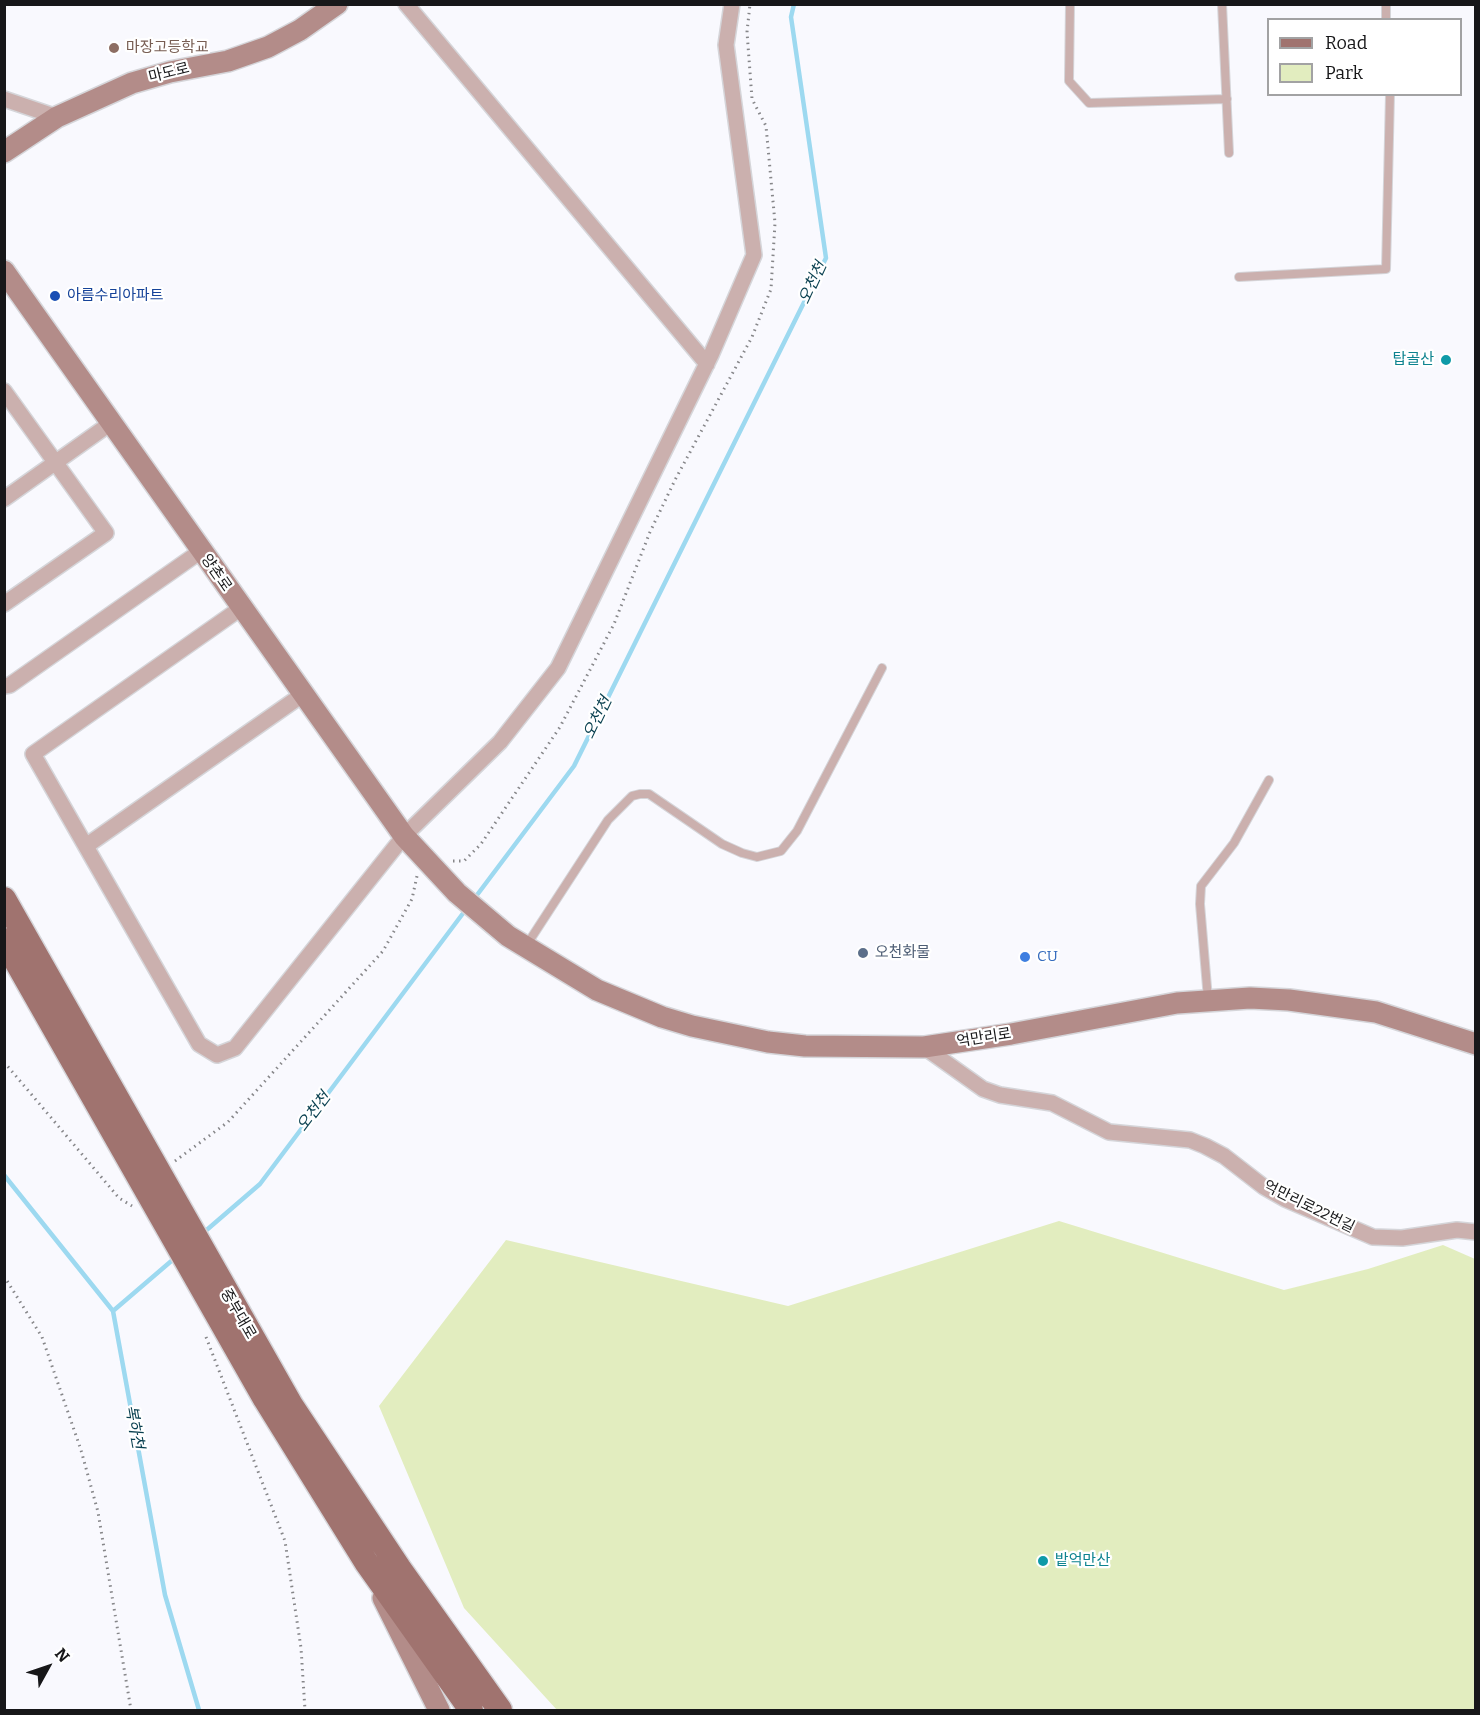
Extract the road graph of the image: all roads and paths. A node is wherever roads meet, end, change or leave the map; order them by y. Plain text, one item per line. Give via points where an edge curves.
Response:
1 (337, 4) edge
2 (406, 4) edge
3 (732, 4) edge
4 (750, 4) edge
5 (1070, 4) edge
6 (1222, 4) edge
7 (1390, 96) edge
8 (4, 99) edge
9 (1227, 99) junction
10 (57, 117) junction
11 (4, 152) edge
12 (1229, 153) dead end
13 (4, 271) edge
14 (1239, 277) dead end
15 (706, 364) junction
16 (4, 392) edge
17 (111, 423) junction
18 (56, 464) junction
19 (4, 499) edge
20 (201, 551) junction
21 (4, 604) edge
22 (241, 608) junction
23 (882, 668) dead end
24 (4, 686) edge
25 (302, 695) junction
26 (1269, 780) dead end
27 (404, 836) junction
28 (86, 846) junction
29 (430, 866) junction
30 (4, 899) edge
31 (4, 940) edge
32 (517, 942) junction
33 (12, 975) dead end
34 (1208, 999) junction
35 (55, 1030) junction
36 (1476, 1044) edge
37 (924, 1047) junction
38 (4, 1062) edge
39 (154, 1194) junction
40 (1476, 1232) edge
41 (4, 1276) edge
42 (224, 1329) junction
43 (366, 1562) junction
44 (491, 1708) edge
45 (131, 1710) edge
46 (305, 1710) edge
47 (439, 1710) edge

1 - 10 street, 마도로 via 268,47 228,61 132,83
2 - 15 street
3 - 15 street via 726,45 753,255
4 - 29 path via 747,32 752,99 766,126 775,222 771,289 752,337 650,532 614,624 560,727 481,844 464,861
5 - 9 lane via 1069,81 1089,103
6 - 9 lane
7 - 14 lane via 1386,269
8 - 10 street
9 - 12 lane
10 - 11 street, 마도로
13 - 17 street, 양촌로
15 - 27 street via 558,668 500,742
16 - 18 street
17 - 18 street
17 - 20 street, 양촌로
18 - 19 street
18 - 21 street via 106,533
20 - 22 street, 양촌로
20 - 24 street
22 - 25 street, 양촌로
22 - 28 street via 33,754
23 - 32 lane via 796,831 781,851 757,857 742,853 722,844 649,794 640,794 608,820
25 - 27 street, 양촌로
25 - 28 street
26 - 34 lane via 1234,843 1202,886
27 - 28 street via 235,1047 217,1055 199,1044
27 - 29 street, 양촌로
29 - 32 street, 양촌로
29 - 39 path via 418,875 412,899 383,951 228,1122
30 - 39 main road, 중부대로
31 - 35 main road, 중부대로
32 - 37 street, 억만리로 via 597,990 692,1026 805,1046
33 - 35 lane
34 - 36 street, 억만리로 via 1289,999 1376,1012
34 - 37 street, 억만리로
35 - 39 main road, 중부대로
37 - 40 street, 억만리로22번길 via 983,1089 1000,1095 1052,1103 1109,1132 1190,1140 1205,1146 1285,1199 1373,1237
38 - 39 path via 119,1198
39 - 42 main road, 중부대로
41 - 45 path via 42,1337 81,1450 98,1512
42 - 43 main road, 중부대로
42 - 44 main road, 중부대로 via 291,1405
42 - 46 path via 285,1541 301,1648
43 - 44 main road, 중부대로
43 - 47 street

